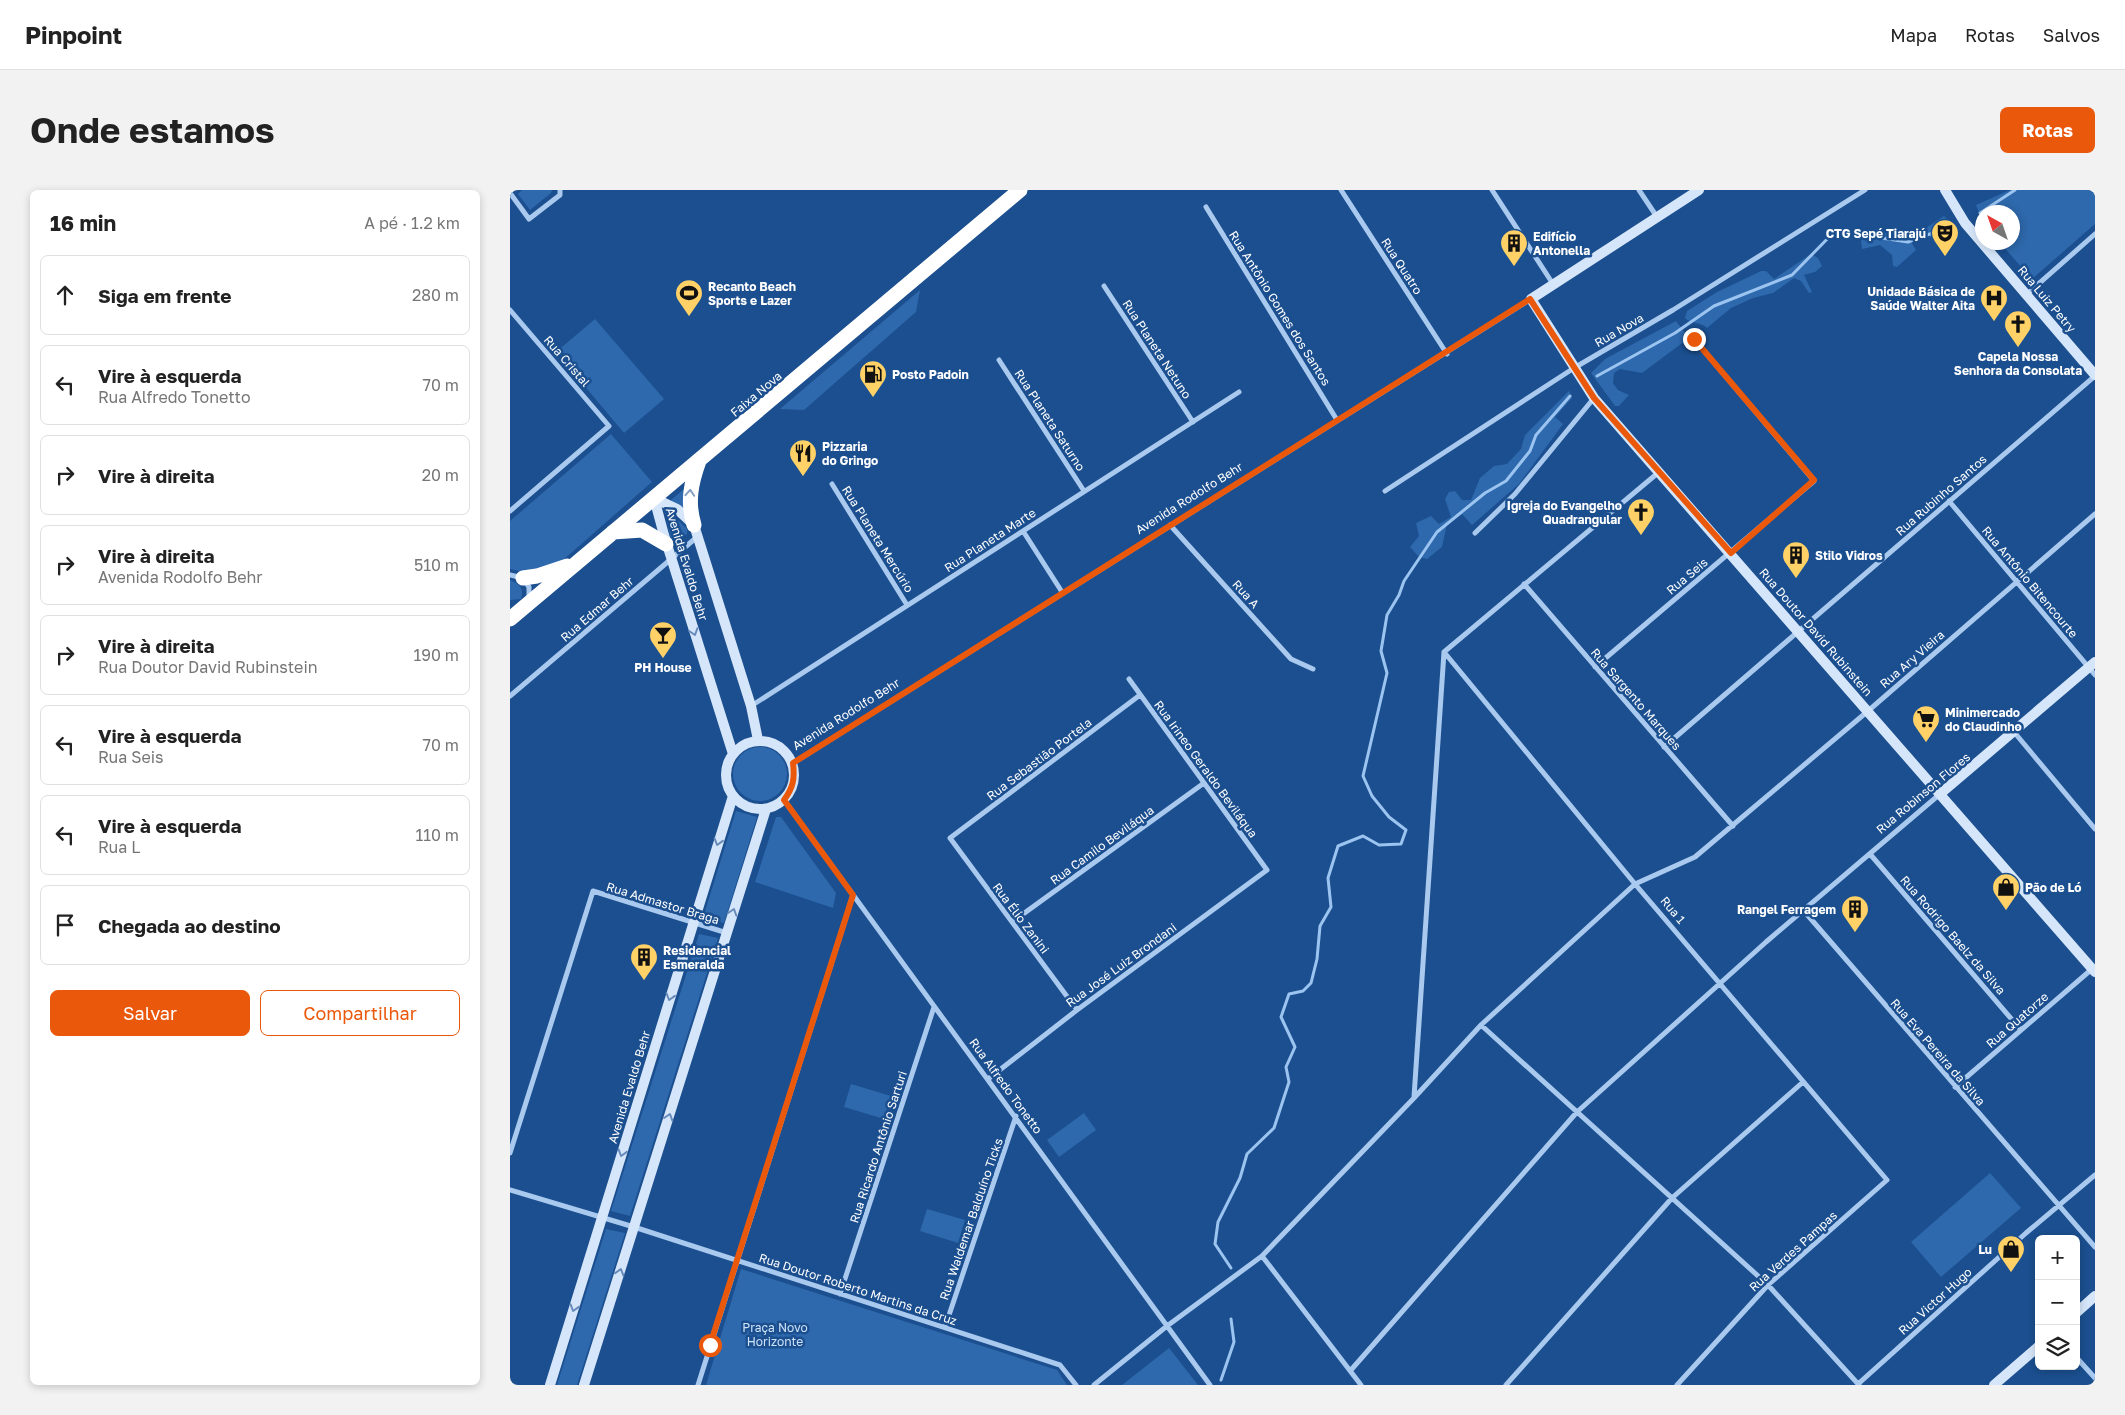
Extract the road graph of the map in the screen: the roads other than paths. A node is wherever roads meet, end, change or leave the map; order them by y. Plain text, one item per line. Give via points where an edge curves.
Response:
1 (560, 190) edge
2 (1020, 190) edge
3 (1341, 190) edge
4 (1492, 190) edge
5 (1640, 190) edge
6 (1699, 190) edge
7 (1865, 190) edge
8 (1946, 190) edge
9 (511, 192) edge
10 (1206, 206) dead end
11 (1657, 217) junction
12 (2095, 234) edge
13 (1553, 285) junction
14 (1104, 286) dead end
15 (2026, 294) junction
16 (1530, 299) junction
17 (510, 310) edge
18 (1694, 339) dead end
19 (1447, 354) junction
20 (999, 360) dead end
21 (1574, 368) junction
22 (2095, 376) edge
23 (1239, 392) dead end
24 (1594, 398) junction
25 (1337, 420) junction
26 (1193, 422) junction
27 (699, 461) junction
28 (1659, 472) junction
29 (832, 484) dead end
30 (1084, 491) junction
31 (1385, 491) dead end
32 (654, 498) junction
33 (1949, 502) junction
34 (511, 509) edge
35 (2095, 514) edge
36 (1170, 525) junction
37 (695, 531) junction
38 (1023, 531) junction
39 (613, 532) junction
40 (1475, 533) dead end
41 (666, 544) junction
42 (1731, 553) junction
43 (671, 558) junction
44 (578, 562) junction
45 (516, 576) edge
46 (2016, 581) junction
47 (1524, 584) junction
48 (1062, 592) junction
49 (908, 605) junction
50 (517, 611) edge
51 (1798, 631) junction
52 (1444, 652) junction
53 (1595, 667) junction
54 (2093, 668) edge
55 (1313, 669) dead end
56 (1129, 680) dead end
57 (1140, 695) junction
58 (510, 696) edge
59 (751, 706) junction
60 (1868, 711) junction
61 (2014, 732) junction
62 (758, 740) junction
63 (1664, 747) junction
64 (733, 754) junction
65 (793, 763) junction
66 (1204, 783) junction
67 (1940, 794) junction
68 (733, 796) junction
69 (784, 800) junction
70 (766, 809) junction
71 (1733, 826) junction
72 (2095, 829) edge
73 (950, 838) joint
74 (1870, 854) junction
75 (1267, 870) joint
76 (1635, 884) junction
77 (853, 895) junction
78 (1804, 911) junction
79 (1012, 922) junction
80 (693, 924) junction
81 (727, 933) junction
82 (2093, 970) edge
83 (1720, 984) junction
84 (934, 1007) junction
85 (1078, 1010) junction
86 (1481, 1025) junction
87 (2020, 1029) junction
88 (988, 1079) junction
89 (1803, 1082) junction
90 (1955, 1087) junction
91 (1414, 1098) junction
92 (1577, 1112) junction
93 (1016, 1116) junction
94 (510, 1153) edge
95 (2095, 1174) edge
96 (1887, 1180) joint
97 (510, 1190) edge
98 (1672, 1198) junction
99 (2059, 1206) junction
100 (602, 1217) junction
101 (634, 1227) junction
102 (2095, 1247) edge
103 (1262, 1256) junction
104 (736, 1260) junction
105 (1768, 1285) junction
106 (840, 1294) junction
107 (2095, 1296) edge
108 (2080, 1309) edge
109 (1167, 1326) junction
110 (945, 1327) junction
111 (2035, 1349) edge
112 (2080, 1361) edge
113 (1351, 1370) junction
114 (2095, 1378) edge
115 (1858, 1384) edge
116 (550, 1385) edge
117 (584, 1385) edge
118 (698, 1385) edge
119 (1076, 1385) edge
120 (1094, 1385) edge
121 (1210, 1385) edge
122 (1362, 1385) edge
123 (1506, 1385) edge
124 (1677, 1385) edge
125 (1994, 1385) edge

1 - 9 street via 560,195 529,218
2 - 27 highway, Faixa Nova
3 - 19 street, Rua Quatro
4 - 13 street
5 - 11 street
6 - 11 street, Avenida Rodolfo Behr
7 - 21 street, Rua Nova
8 - 15 street, Rua Luiz Petry via 1966,223
10 - 25 street, Rua Antônio Gomes dos Santos
11 - 13 street, Avenida Rodolfo Behr
12 - 15 street
13 - 16 street, Avenida Rodolfo Behr
14 - 26 street, Rua Planeta Netuno
15 - 22 street, Rua Luiz Petry
16 - 19 street, Avenida Rodolfo Behr
16 - 21 street, Rua Doutor David Rubinstein
17 - 34 street, Rua Cristal via 609,426
18 - 42 street, Rua Seis via 1814,480
19 - 25 street, Avenida Rodolfo Behr
20 - 30 street, Rua Planeta Saturno
21 - 24 street, Rua Doutor David Rubinstein
21 - 31 street, Rua Nova
22 - 33 street, Rua Rubinho Santos
23 - 26 street, Rua Planeta Marte
24 - 28 street, Rua Doutor David Rubinstein
24 - 40 street via 1515,494
25 - 36 street, Avenida Rodolfo Behr
26 - 30 street, Rua Planeta Marte
27 - 32 highway, Faixa Nova
37 -> 27 highway via 689,511 691,485
28 - 42 street, Rua Doutor David Rubinstein
28 - 47 street
29 - 49 street, Rua Planeta Mercúrio
30 - 38 street, Rua Planeta Marte
32 - 37 street, Avenida Evaldo Behr via 677,509
32 - 39 highway, Faixa Nova
32 - 41 street, Avenida Evaldo Behr
33 - 46 street, Rua Antônio Bitencourte
33 - 51 street, Rua Rubinho Santos
35 - 46 street, Rua Ary Vieira
36 - 48 street, Avenida Rodolfo Behr
36 - 55 street, Rua A via 1291,659
37 - 43 street, Rua Edmar Behr
37 - 59 street, Avenida Evaldo Behr
38 - 48 street
38 - 49 street, Rua Planeta Marte
39 - 41 highway via 642,530
39 - 44 highway, Faixa Nova
41 - 43 street, Avenida Evaldo Behr
42 - 51 street, Rua Doutor David Rubinstein
42 - 53 street, Rua Seis
43 - 58 street, Rua Edmar Behr
43 -> 64 street, Avenida Evaldo Behr
44 - 45 highway via 551,572
44 - 50 highway, Faixa Nova
45 - 50 street via 529,587 530,596
46 - 54 street, Rua Antônio Bitencourte
46 - 60 street, Rua Ary Vieira
47 - 52 street
47 - 53 street, Rua Sargento Marques
48 - 65 street, Avenida Rodolfo Behr
49 - 59 street, Rua Planeta Marte
51 - 60 street, Rua Doutor David Rubinstein
51 - 63 street, Rua Rubinho Santos
52 - 76 street, Rua 1
52 - 91 street
53 - 63 street, Rua Sargento Marques
54 - 61 street, Rua Robinson Flores
56 - 57 street, Rua Irineo Geraldo Beviláqua
57 - 66 street, Rua Irineo Geraldo Beviláqua
57 - 73 street, Rua Sebastião Portela
59 - 62 street, Avenida Evaldo Behr
60 - 67 street, Rua Doutor David Rubinstein
60 - 71 street, Rua Ary Vieira
61 - 67 street, Rua Robinson Flores
61 - 72 street
62 - 64 street via 744,744
62 - 65 street via 773,743 785,751
63 - 71 street, Rua Sargento Marques
64 - 68 street via 727,768 727,782
65 - 69 street via 793,783
66 - 75 street, Rua Irineo Geraldo Beviláqua
66 - 79 street, Rua Camilo Beviláqua
67 - 74 street, Rua Robinson Flores
67 - 82 street, Rua Doutor David Rubinstein
68 - 70 street via 753,809
68 -> 80 street, Avenida Evaldo Behr
69 - 70 street
69 - 77 street, Rua Alfredo Tonetto
81 -> 70 street
71 - 76 street, Rua Ary Vieira via 1695,857
73 - 79 street, Rua Élio Zanini
74 - 78 street, Rua Robinson Flores
74 - 87 street, Rua Rodrigo Baelz da Silva
75 - 85 street, Rua José Luiz Brondani
76 - 83 street, Rua 1
76 - 86 street, Rua Ary Vieira
77 - 84 street, Rua Alfredo Tonetto
77 - 104 street
78 - 83 street, Rua Robinson Flores
78 - 90 street, Rua Eva Pereira da Silva
79 - 85 street, Rua Élio Zanini
80 - 81 street, Rua Admastor Braga
80 - 94 street, Rua Admastor Braga via 594,892
80 -> 100 street, Avenida Evaldo Behr
101 -> 81 street
82 - 87 street, Rua Quatorze
83 - 89 street, Rua 1
83 - 92 street, Rua Robinson Flores
84 - 88 street, Rua Alfredo Tonetto
84 - 106 street, Rua Ricardo Antônio Sarturi
85 - 88 street, Rua José Luiz Brondani
86 - 91 street, Rua Ary Vieira
86 - 92 street
87 - 90 street, Rua Quatorze
88 - 93 street, Rua Alfredo Tonetto
89 - 96 street, Rua 1
89 - 98 street
90 - 99 street, Rua Eva Pereira da Silva
91 - 103 street, Rua Ary Vieira
92 - 98 street
92 - 113 street, Rua Robinson Flores
93 - 109 street, Rua Alfredo Tonetto
93 - 110 street, Rua Waldemar Balduíno Ticks
95 - 99 street, Rua Victor Hugo
96 - 105 street, Rua Verdes Pampas
97 - 100 street, Rua Doutor Roberto Martins da Cruz
98 - 105 street
98 - 123 street
99 - 102 street, Rua Eva Pereira da Silva
99 - 115 street, Rua Victor Hugo
100 - 101 street, Rua Doutor Roberto Martins da Cruz
100 -> 116 street, Avenida Evaldo Behr
101 - 104 street, Rua Doutor Roberto Martins da Cruz
117 -> 101 street
103 - 109 street, Rua Ary Vieira
103 - 113 street
104 - 106 street, Rua Doutor Roberto Martins da Cruz
104 - 118 street
105 - 115 street
105 - 124 street, Rua Verdes Pampas
106 - 110 street, Rua Doutor Roberto Martins da Cruz
107 - 108 street
109 - 120 street, Rua Ary Vieira
109 - 121 street, Rua Alfredo Tonetto
110 - 119 street, Rua Doutor Roberto Martins da Cruz via 1060,1364
111 - 125 street
112 - 114 street
113 - 122 street

